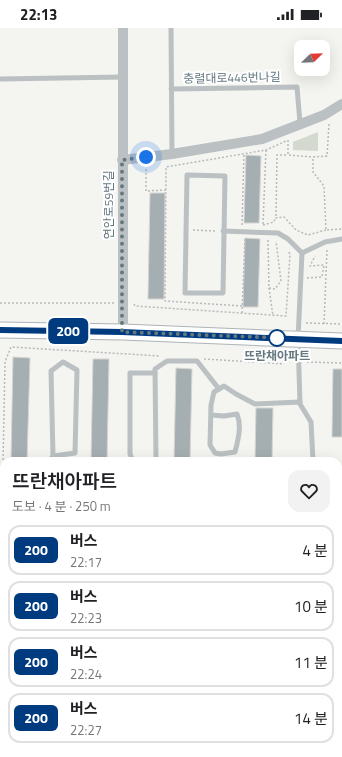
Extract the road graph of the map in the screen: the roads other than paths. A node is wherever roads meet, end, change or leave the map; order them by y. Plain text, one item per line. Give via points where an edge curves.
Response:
1 (123, 28) edge
2 (171, 28) edge
3 (123, 77) junction
4 (0, 79) edge
5 (171, 89) junction
6 (342, 104) edge
7 (300, 124) junction
8 (172, 154) junction
9 (122, 160) junction
10 (223, 231) junction
11 (342, 239) edge
12 (302, 253) junction
13 (0, 330) edge
14 (122, 332) junction
15 (298, 339) junction
16 (342, 341) edge
17 (156, 373) junction
18 (219, 389) junction
19 (300, 402) junction
20 (211, 415) junction
21 (53, 456) joint
22 (131, 457) edge
23 (156, 457) edge
24 (313, 457) edge

1 - 3 street, 연안로59번길
2 - 5 lane
3 - 4 lane
3 - 9 street, 연안로59번길
5 - 7 lane, 충렬대로446번나길 via 298,87
5 - 8 lane, 충렬대로446번나길
6 - 7 street via 324,115
7 - 8 street via 262,139
8 - 9 street
9 - 14 street, 연안로59번길
10 - 10 lane via 223,293 185,293 187,175 225,176
10 - 12 lane via 278,233
11 - 12 lane via 325,242
12 - 15 lane
13 - 14 main road
14 - 15 main road
15 - 16 main road
15 - 19 lane
17 - 18 lane via 155,369 167,361 197,361
17 - 22 lane via 130,373
17 - 23 lane
18 - 19 lane via 224,386 255,404
18 - 20 lane via 214,392
19 - 24 lane via 311,422
20 - 20 lane via 210,445 215,453 235,452 239,436 237,414
21 - 21 lane via 51,371 63,362 77,370 75,453

